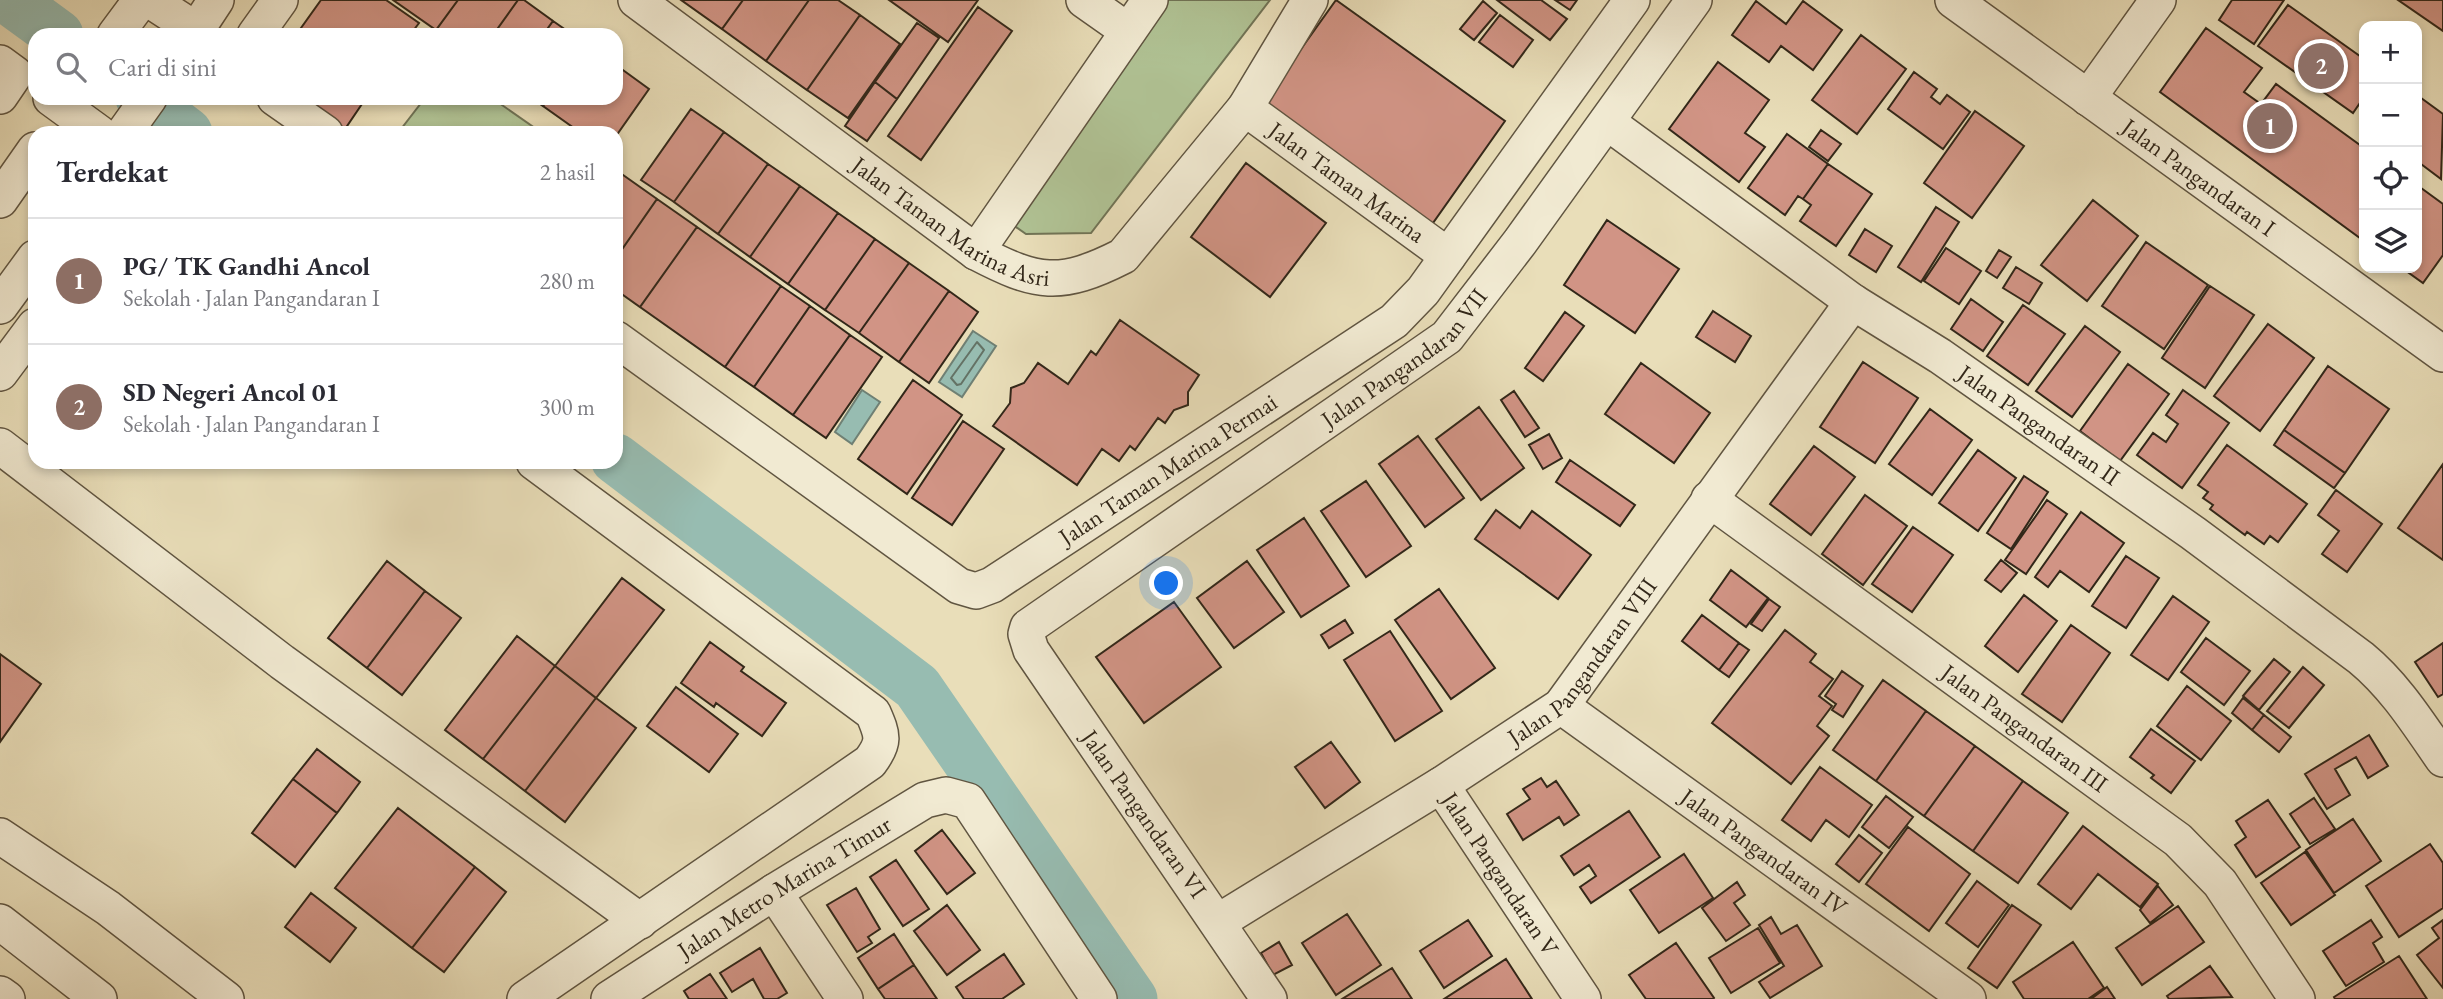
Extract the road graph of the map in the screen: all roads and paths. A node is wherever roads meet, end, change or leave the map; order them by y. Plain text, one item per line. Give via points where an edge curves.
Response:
1 (141, 0) edge
2 (150, 0) edge
3 (216, 0) edge
4 (280, 0) edge
5 (636, 0) edge
6 (1084, 0) edge
7 (1150, 0) edge
8 (1310, 0) edge
9 (1632, 0) edge
10 (1694, 0) edge
11 (1953, 0) edge
12 (2158, 0) edge
13 (120, 28) edge
14 (187, 28) edge
15 (197, 28) edge
16 (260, 28) edge
17 (1128, 31) junction
18 (2088, 98) junction
19 (285, 105) edge
20 (1245, 108) junction
21 (59, 109) edge
22 (1607, 122) junction
23 (87, 126) edge
24 (315, 126) edge
25 (28, 160) edge
26 (0, 200) edge
27 (976, 251) junction
28 (1448, 256) junction
29 (28, 268) edge
30 (1853, 302) junction
31 (0, 306) edge
32 (28, 335) edge
33 (623, 344) edge
34 (2443, 354) edge
35 (0, 373) edge
36 (0, 446) edge
37 (28, 467) edge
38 (30, 469) edge
39 (543, 469) edge
40 (1709, 499) junction
41 (1028, 627) joint
42 (1561, 706) junction
43 (2443, 759) edge
44 (1441, 785) junction
45 (0, 836) edge
46 (774, 892) junction
47 (640, 921) junction
48 (0, 922) edge
49 (1218, 922) junction
50 (0, 994) edge
51 (625, 995) edge
52 (7, 999) edge
53 (99, 999) edge
54 (226, 999) edge
55 (525, 999) edge
56 (845, 999) edge
57 (1100, 999) edge
58 (1269, 999) edge
59 (1583, 999) edge
60 (1968, 999) edge
61 (2297, 999) edge

1 - 13 street
2 - 14 street
3 - 15 street
4 - 16 street
5 - 27 street, Jalan Taman Marina Asri
6 - 17 street
7 - 17 street
8 - 20 street, Jalan Taman Marina Asri
9 - 28 street, Jalan Taman Marina Permai
10 - 22 street, Jalan Pangandaran VII
11 - 18 street, Jalan Pangandaran I
12 - 18 street
17 - 27 street
18 - 34 street, Jalan Pangandaran I
19 - 24 street
20 - 27 street, Jalan Taman Marina Asri via 1124,256 1096,270 1056,280 1017,273
20 - 28 street, Jalan Taman Marina
21 - 23 street
22 - 30 street, Jalan Pangandaran II
22 - 41 street, Jalan Pangandaran VII via 1447,337
25 - 26 street
28 - 33 street, Jalan Taman Marina Permai via 1394,321 992,585 975,591 959,586
29 - 31 street
30 - 40 street, Jalan Pangandaran VIII
30 - 43 street, Jalan Pangandaran II via 1940,356 2193,533 2361,658 2399,695
32 - 35 street
36 - 37 street
38 - 47 street via 282,662
39 - 47 street via 873,713 881,731 881,746 870,762
40 - 42 street, Jalan Pangandaran VIII
40 - 61 street, Jalan Pangandaran III via 2178,840 2220,883
41 - 49 street, Jalan Pangandaran VI via 1031,650
42 - 44 street, Jalan Pangandaran VIII
42 - 60 street, Jalan Pangandaran IV
44 - 49 street, Jalan Pangandaran VIII
44 - 59 street, Jalan Pangandaran V
45 - 54 street via 108,908
46 - 51 street, Jalan Metro Marina Timur
46 - 56 street
46 - 57 street, Jalan Metro Marina Timur via 925,800 946,795 968,801
47 - 55 street
48 - 53 street
49 - 58 street, Jalan Pangandaran VI
50 - 52 street

